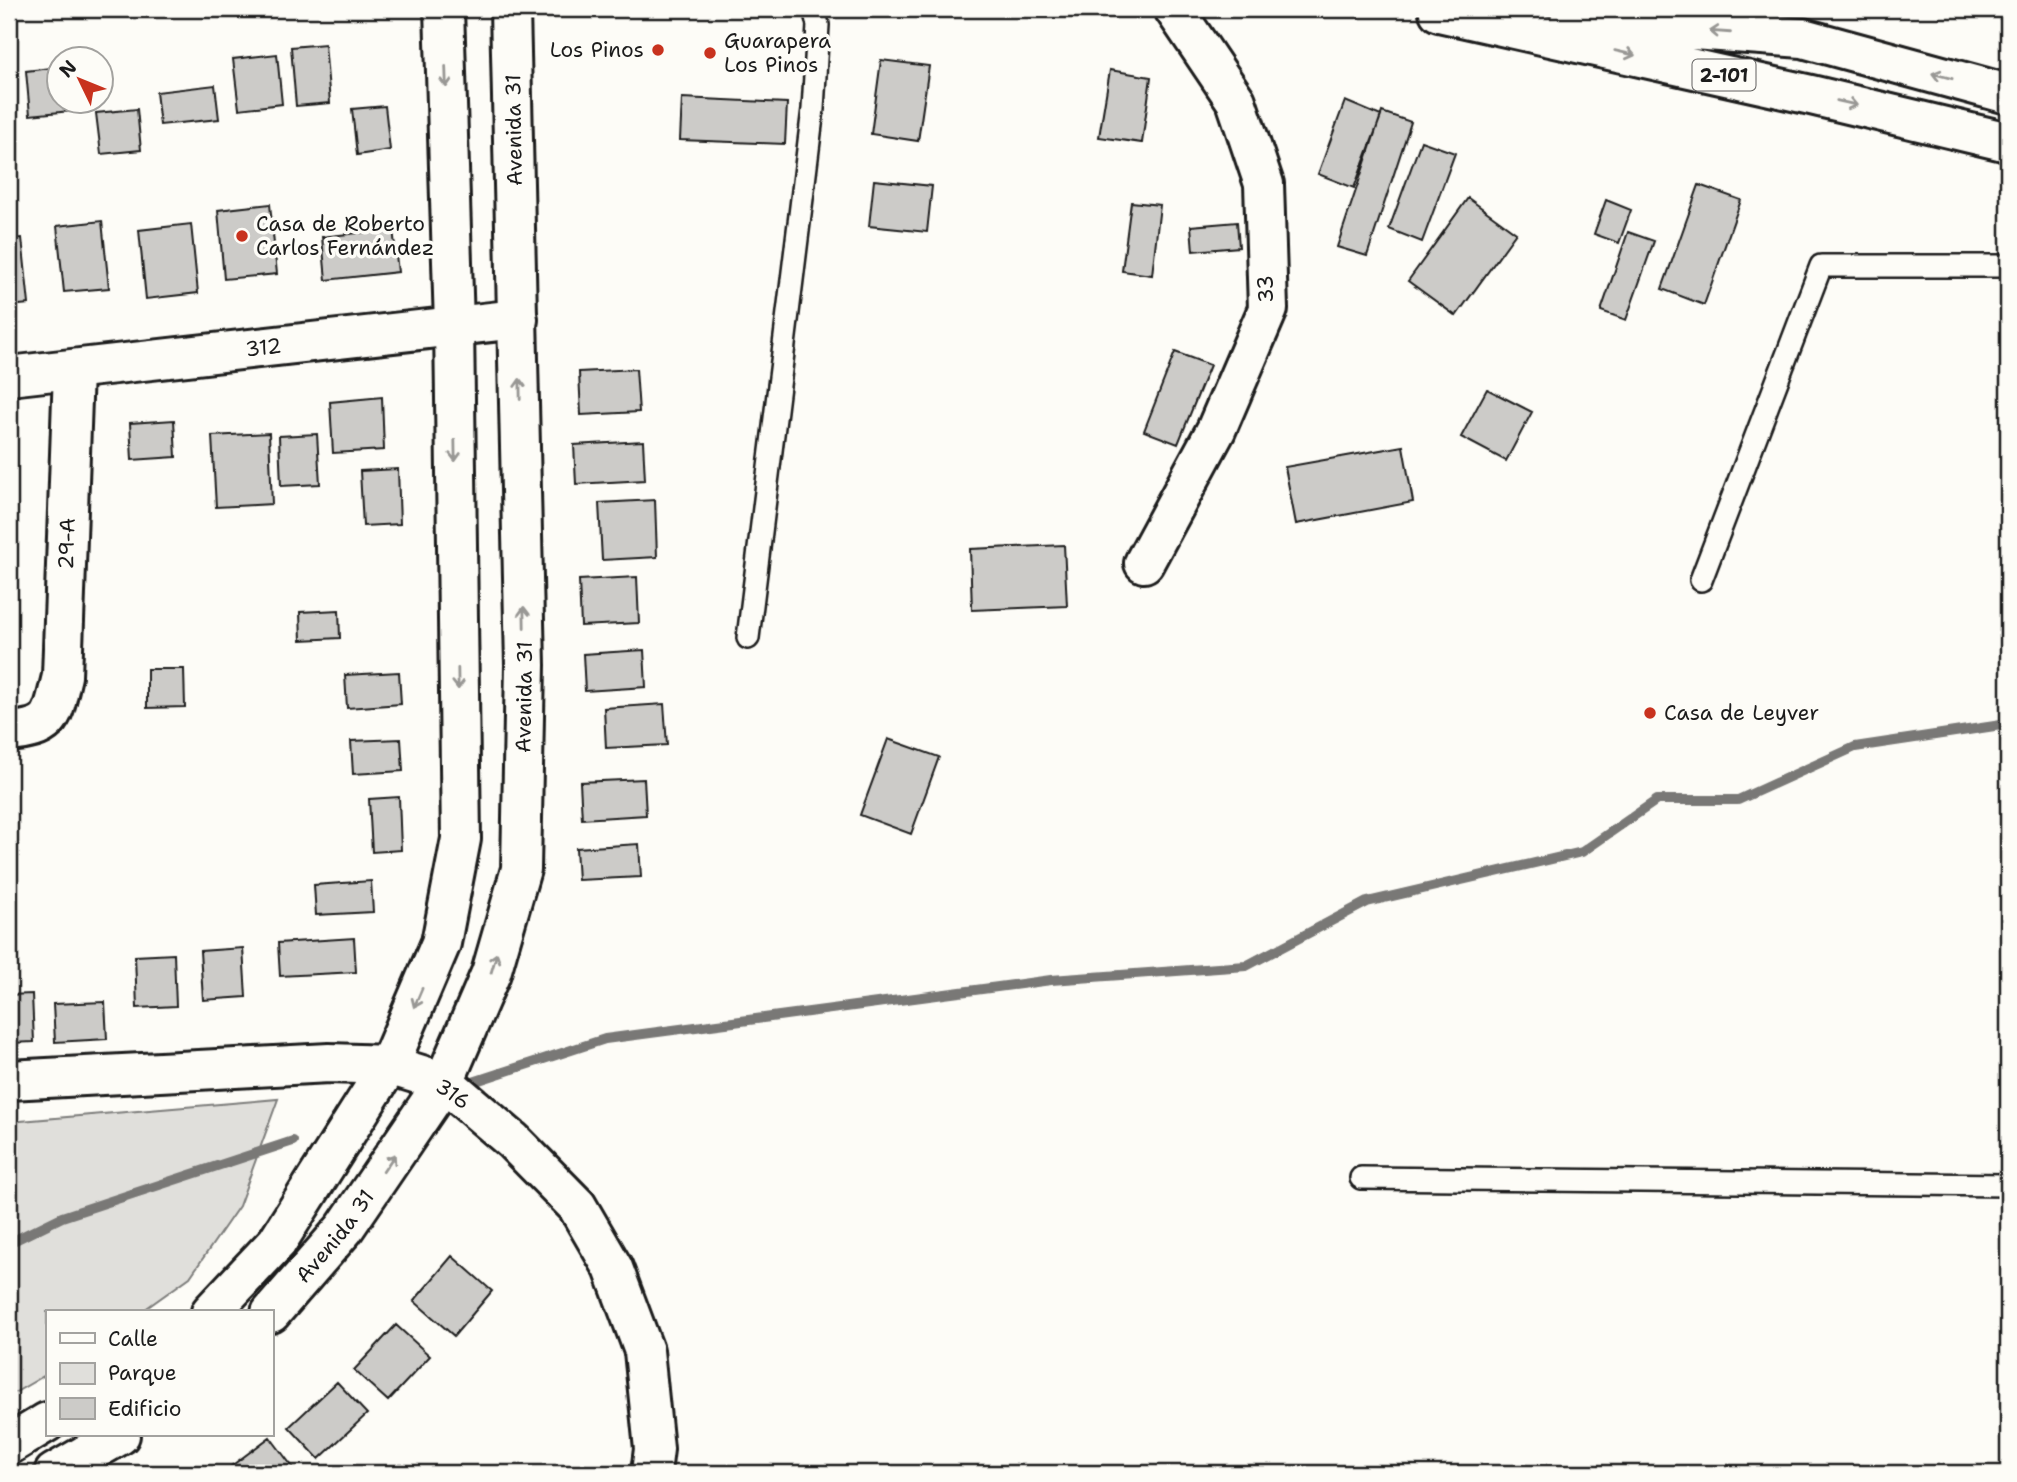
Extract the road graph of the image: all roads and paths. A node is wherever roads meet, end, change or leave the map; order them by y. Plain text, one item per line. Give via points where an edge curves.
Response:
1 (444, 9) edge
2 (510, 9) edge
3 (814, 9) edge
4 (1174, 9) edge
5 (2008, 94) edge
6 (2007, 142) edge
7 (2008, 266) edge
8 (518, 319) junction
9 (454, 325) junction
10 (74, 371) junction
11 (9, 376) edge
12 (1144, 564) dead end
13 (1701, 580) dead end
14 (748, 638) dead end
15 (9, 732) edge
16 (388, 1065) junction
17 (9, 1080) edge
18 (444, 1082) junction
19 (1361, 1178) dead end
20 (2008, 1185) edge
21 (213, 1310) edge
22 (273, 1311) edge
23 (46, 1423) edge
24 (118, 1436) edge
25 (9, 1445) edge
26 (54, 1473) edge
27 (651, 1473) edge

1 -> 9 main road, Avenida 31
2 - 8 main road, Avenida 31
3 - 14 lane via 818,25 814,109
4 - 12 main road, 33 via 1236,101 1264,184 1268,309 1216,430
5 -> 6 main road, 2-101 via 1803,38 1439,12
7 - 13 lane via 1821,266
8 - 9 main road, 312
18 -> 8 main road, Avenida 31 via 491,972 521,869 525,665
9 - 10 main road, 312
9 -> 16 main road, Avenida 31 via 461,839 441,943
10 - 11 main road, 312
10 - 15 main road, 29-A via 62,676 52,715 34,730
16 - 17 main road, 316 via 329,1063
16 - 18 main road, 316
16 - 21 main road, Avenida 31 via 277,1242
22 -> 18 main road, Avenida 31 via 344,1229
18 - 27 main road, 316 via 513,1141 577,1206 613,1268 644,1351 654,1449
19 - 20 lane
23 - 25 main road
24 - 26 main road

